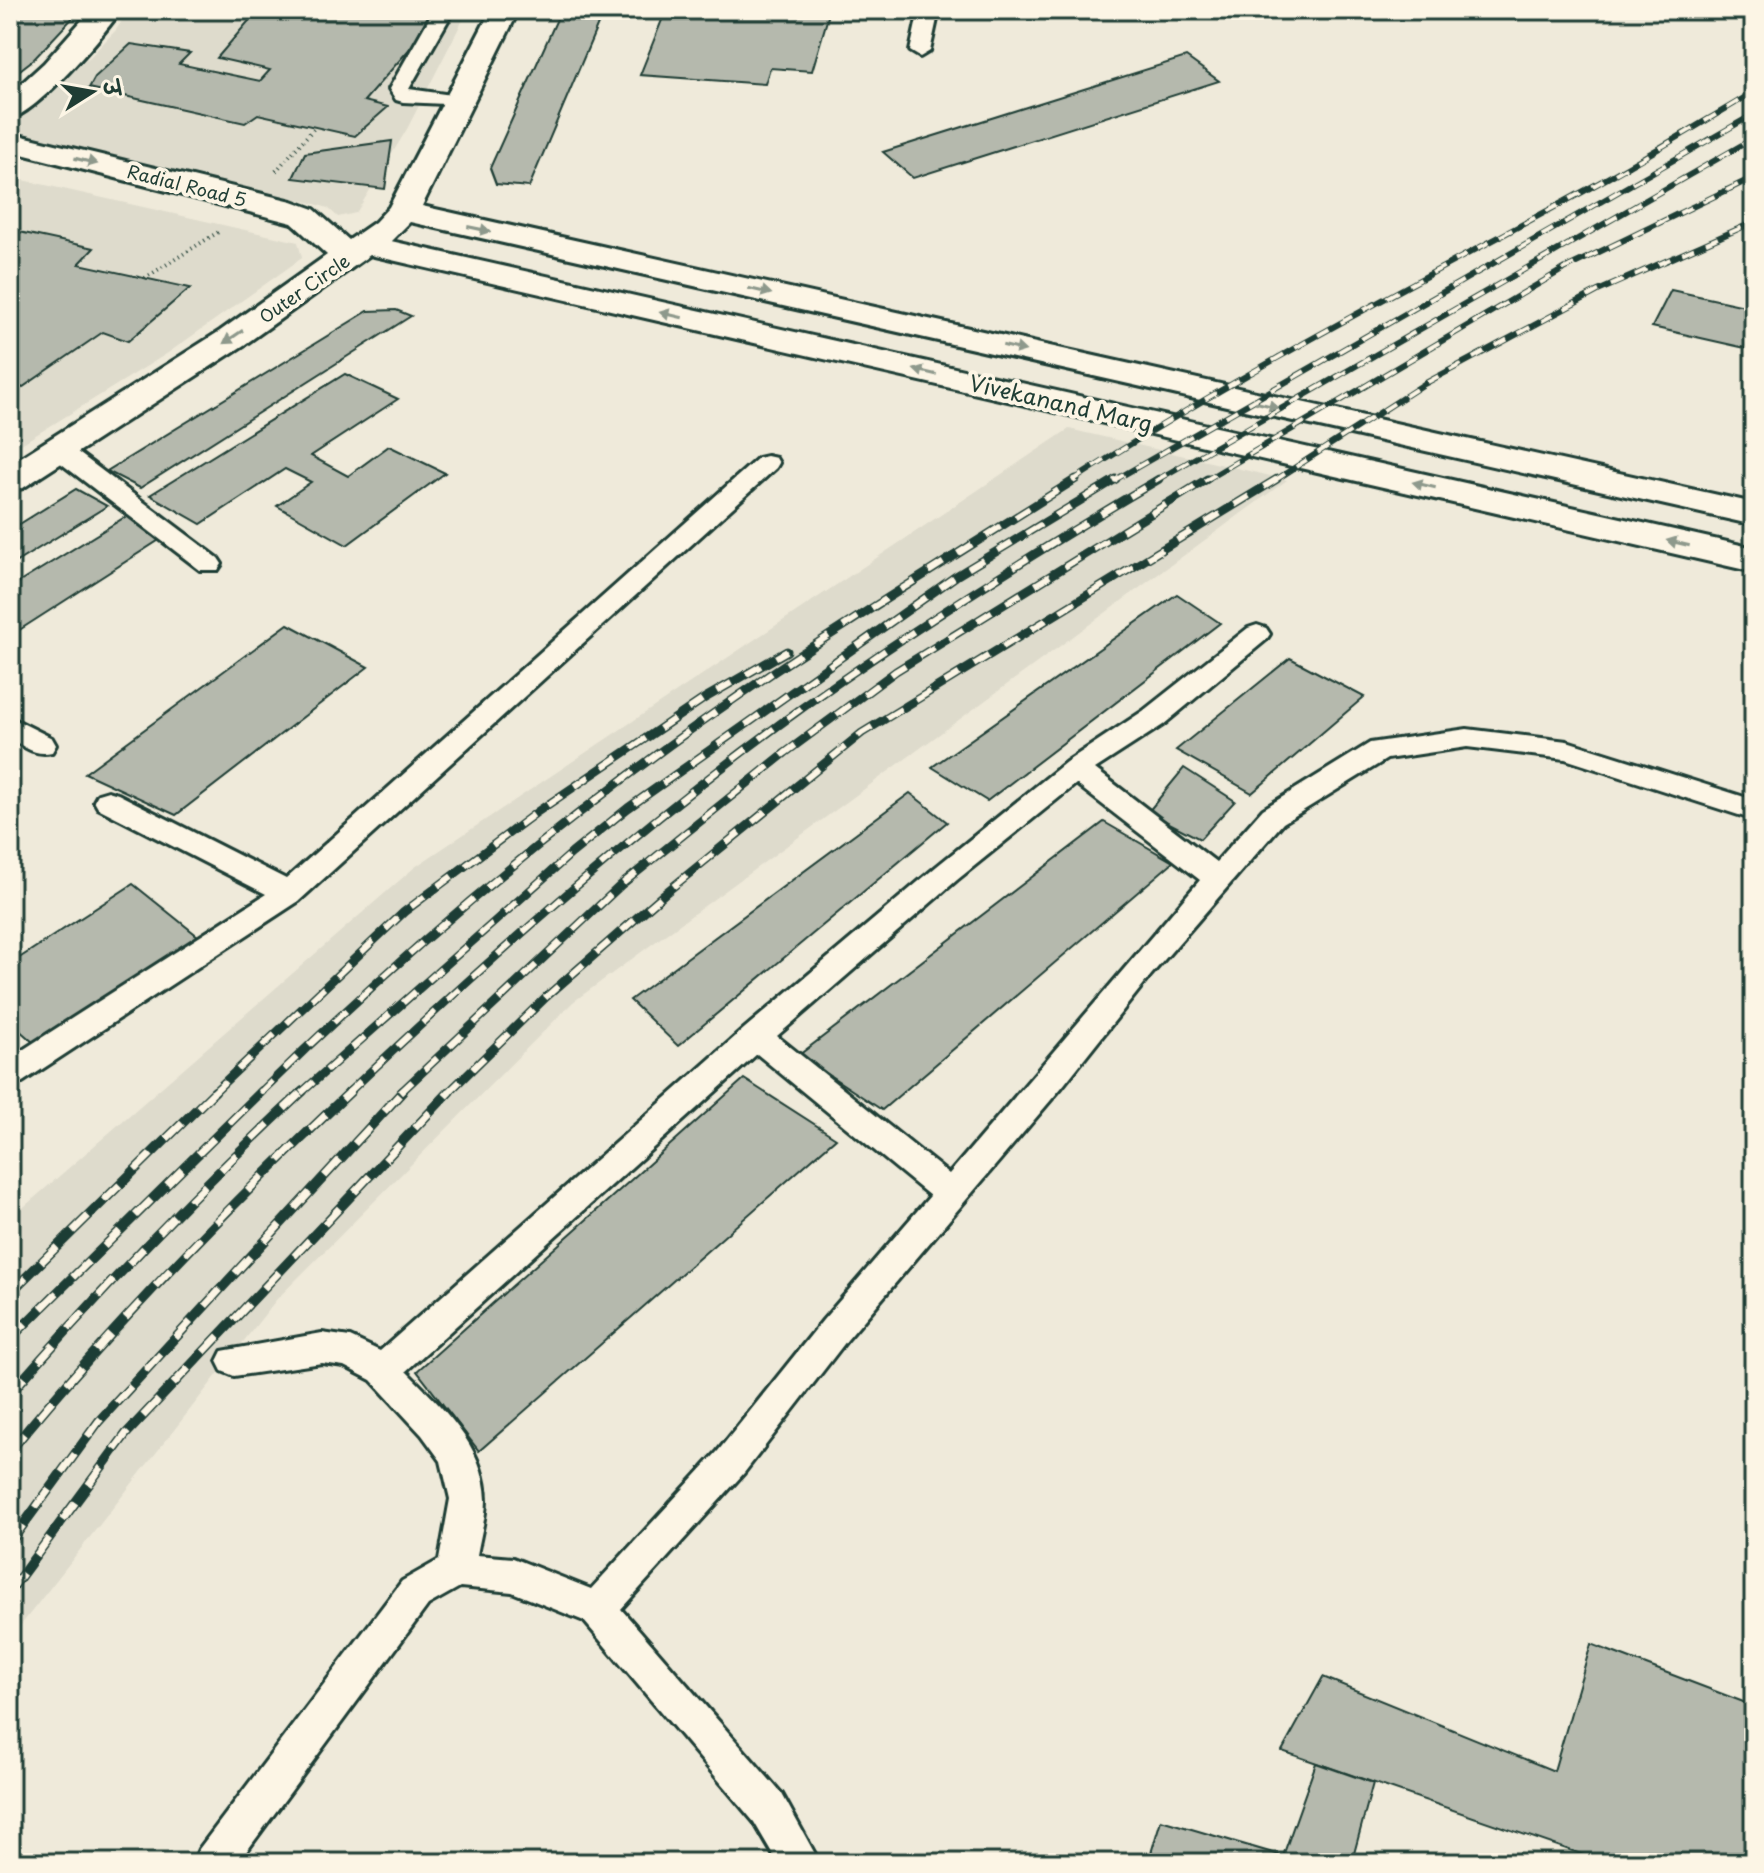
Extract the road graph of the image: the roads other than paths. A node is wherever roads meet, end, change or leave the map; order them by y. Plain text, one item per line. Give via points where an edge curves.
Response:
1 (107, 10) edge
2 (444, 10) edge
3 (505, 10) edge
4 (929, 10) edge
5 (920, 51) dead end
6 (459, 101) junction
7 (10, 110) edge
8 (10, 142) edge
9 (403, 211) junction
10 (358, 251) junction
11 (1153, 380) junction
12 (1129, 417) junction
13 (59, 450) junction
14 (767, 463) dead end
15 (10, 480) edge
16 (1754, 514) edge
17 (1754, 560) edge
18 (209, 564) dead end
19 (1257, 634) dead end
20 (10, 726) edge
21 (42, 745) dead end
22 (1076, 769) junction
23 (108, 801) dead end
24 (1754, 810) edge
25 (1217, 878) junction
26 (289, 893) junction
27 (756, 1036) junction
28 (10, 1074) edge
29 (952, 1195) junction
30 (234, 1361) dead end
31 (383, 1370) junction
32 (456, 1570) junction
33 (597, 1609) junction
34 (213, 1863) edge
35 (800, 1863) edge

1 - 7 main road
2 - 6 lane via 399,89 403,96
3 - 6 main road, Outer Circle
4 - 5 lane
6 - 9 main road, Outer Circle
8 -> 10 main road, Radial Road 5 via 281,208
9 - 10 main road, Outer Circle
9 -> 11 main road, Vivekanand Marg
12 -> 10 main road, Vivekanand Marg
10 -> 13 main road, Outer Circle
11 - 12 main road
11 -> 16 main road, Vivekanand Marg
17 -> 12 main road, Vivekanand Marg
13 - 15 main road, Outer Circle
13 - 18 lane
14 - 26 lane
19 - 22 lane via 1153,718
20 - 21 lane
22 - 25 lane
22 - 27 lane
23 - 26 lane
24 - 25 lane via 1567,750 1467,738 1380,750 1273,816
25 - 29 lane
26 - 28 lane
27 - 29 lane
27 - 31 lane
29 - 33 lane via 835,1330 731,1462
30 - 31 lane via 322,1348 350,1352
31 - 32 lane via 458,1455 468,1499
32 - 33 lane via 513,1575
32 - 34 lane via 415,1593
33 - 35 lane via 768,1808

